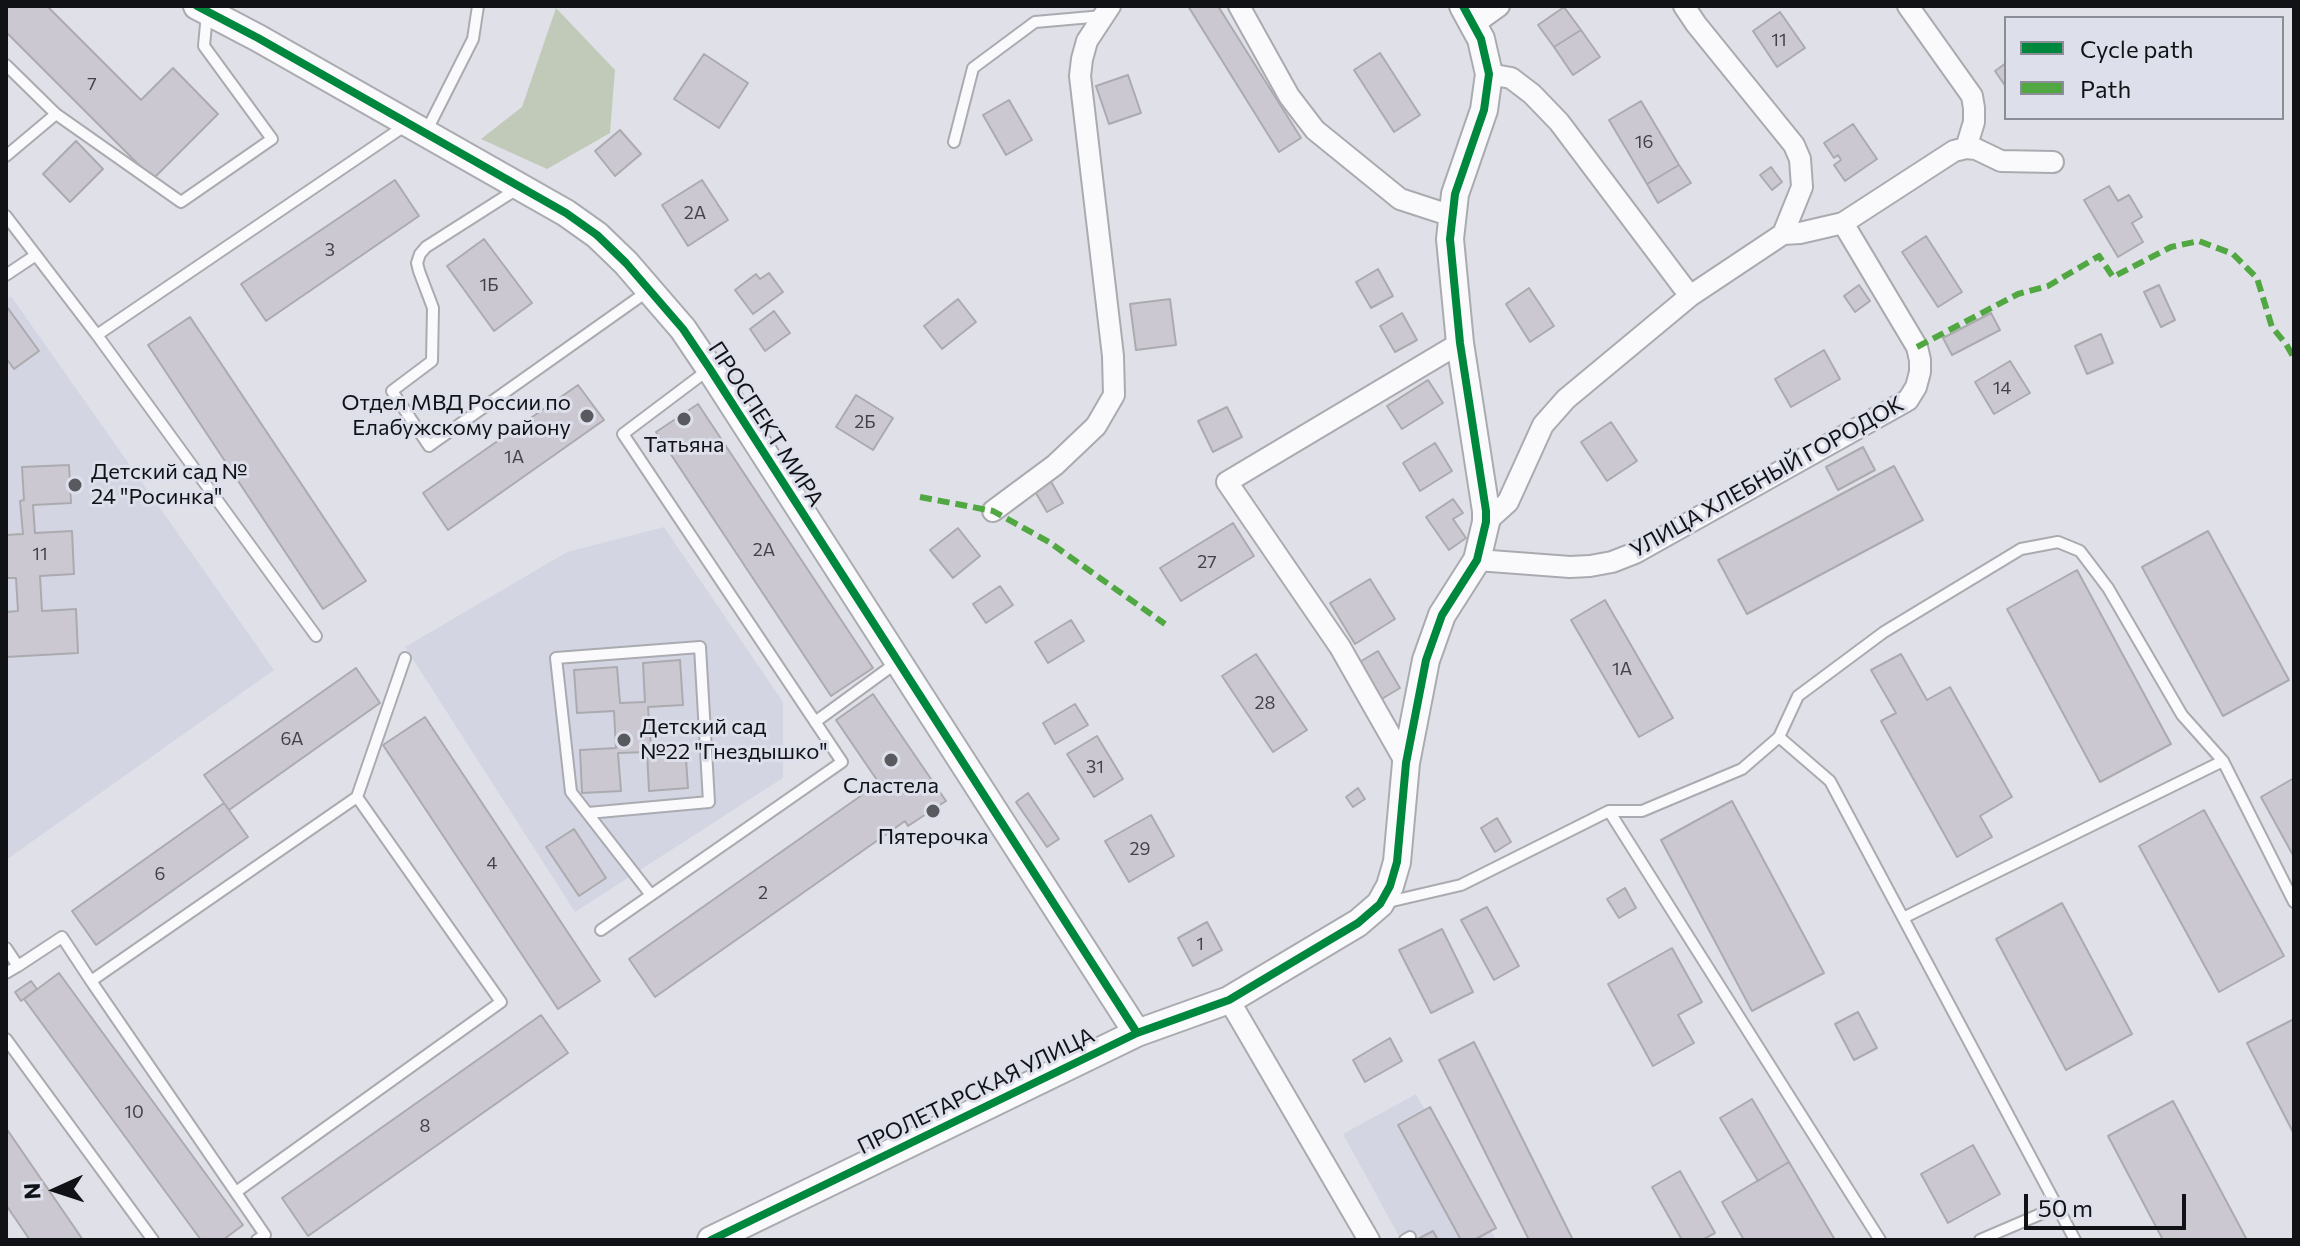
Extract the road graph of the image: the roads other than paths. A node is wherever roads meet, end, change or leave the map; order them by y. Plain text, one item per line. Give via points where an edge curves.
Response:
1 (478, 6) edge
2 (1239, 6) edge
3 (1499, 6) edge
4 (1684, 6) edge
5 (1908, 6) edge
6 (202, 9) edge
7 (1106, 11) edge
8 (1468, 15) edge
9 (6, 65) edge
10 (1489, 74) junction
11 (56, 114) junction
12 (416, 129) junction
13 (954, 142) dead end
14 (1966, 148) junction
15 (6, 156) edge
16 (2053, 162) dead end
17 (520, 187) junction
18 (6, 216) edge
19 (1452, 216) junction
20 (1843, 223) junction
21 (1783, 234) junction
22 (36, 255) junction
23 (6, 275) edge
24 (650, 290) junction
25 (1690, 296) junction
26 (97, 335) junction
27 (1460, 343) junction
28 (710, 369) junction
29 (993, 511) dead end
30 (1486, 522) junction
31 (1477, 560) junction
32 (316, 636) dead end
33 (405, 658) dead end
34 (898, 662) junction
35 (815, 722) junction
36 (1779, 737) junction
37 (2223, 761) junction
38 (1406, 763) junction
39 (357, 797) junction
40 (1609, 811) junction
41 (588, 813) junction
42 (651, 895) junction
43 (2294, 902) edge
44 (1380, 904) junction
45 (1903, 918) junction
46 (601, 930) dead end
47 (6, 948) edge
48 (18, 966) junction
49 (6, 973) edge
50 (91, 981) junction
51 (1229, 1000) junction
52 (1137, 1033) junction
53 (6, 1039) edge
54 (236, 1192) junction
55 (2057, 1207) junction
56 (153, 1240) edge
57 (257, 1240) edge
58 (711, 1240) edge
59 (1369, 1240) edge
60 (1880, 1240) edge
61 (1980, 1240) edge
62 (2075, 1240) edge

1 - 12 lane via 473,39
2 - 19 street via 1289,96 1315,130 1400,199
3 - 8 street
4 - 21 street via 1794,145 1802,187
5 - 14 street via 1972,96 1974,122
6 - 11 lane via 204,46 272,139 181,202
6 - 12 street, ПРОСПЕКТ МИРА
7 - 13 lane via 1035,22 973,68
7 - 29 street via 1087,41 1080,76 1114,395 1096,426
8 - 10 street
9 - 11 lane
10 - 19 street via 1484,110
10 - 25 street via 1511,78 1559,122
11 - 15 lane
12 - 17 street, ПРОСПЕКТ МИРА
12 - 26 lane
14 - 16 street via 2001,161
14 - 20 street
17 - 24 street, ПРОСПЕКТ МИРА via 597,235
17 - 24 lane via 420,254 417,263 433,308 432,361 392,391 429,446
18 - 22 lane
19 - 27 street
20 - 21 street
20 - 31 street, УЛИЦА ХЛЕБНЫЙ ГОРОДОК via 1917,347 1920,372 1908,400 1612,562 1570,567
21 - 25 street
22 - 23 lane
22 - 26 lane
24 - 28 street, ПРОСПЕКТ МИРА
25 - 30 street via 1566,399 1543,425 1508,502
26 - 32 lane
27 - 30 street
27 - 38 street via 1227,482 1340,647
28 - 34 street, ПРОСПЕКТ МИРА
28 - 35 lane via 623,434
30 - 31 street
31 - 38 street via 1451,597 1433,637
33 - 39 lane
34 - 35 lane
34 - 52 street, ПРОСПЕКТ МИРА
35 - 42 lane via 842,762
36 - 37 lane via 1798,696 1884,632 2021,549 2058,542 2080,551 2108,588 2182,715
36 - 40 lane via 1742,769 1642,811
36 - 45 lane via 1830,781
37 - 43 lane
37 - 45 lane
38 - 44 street via 1397,862
39 - 50 lane
39 - 54 lane via 501,1002
40 - 44 lane via 1461,885
40 - 60 lane
41 - 41 lane via 709,802 700,647 556,658 571,792
41 - 42 lane
42 - 46 lane
44 - 51 street, ПРОЛЕТАРСКАЯ УЛИЦА via 1358,923
45 - 55 lane
47 - 48 lane
48 - 49 lane
48 - 50 lane via 62,937
50 - 54 lane
51 - 52 street, ПРОЛЕТАРСКАЯ УЛИЦА
51 - 59 street
52 - 58 street, ПРОЛЕТАРСКАЯ УЛИЦА
53 - 56 lane
54 - 57 lane via 265,1235
55 - 61 lane
55 - 62 lane

